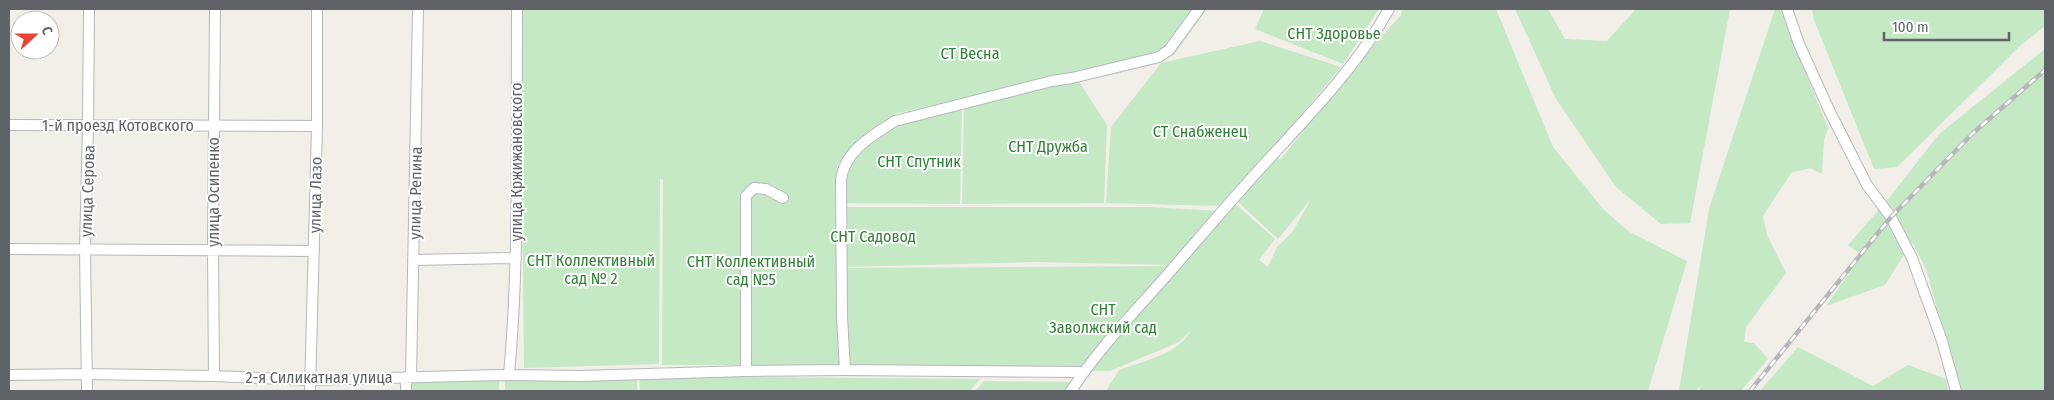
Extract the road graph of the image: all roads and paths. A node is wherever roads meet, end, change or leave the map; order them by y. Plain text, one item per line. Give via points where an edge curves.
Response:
1 (89, 9) edge
2 (215, 9) edge
3 (317, 9) edge
4 (418, 9) edge
5 (517, 9) edge
6 (1199, 9) edge
7 (1389, 9) edge
8 (1787, 9) edge
9 (9, 125) edge
10 (214, 125) junction
11 (88, 126) junction
12 (316, 126) junction
13 (783, 198) dead end
14 (9, 249) edge
15 (85, 249) junction
16 (213, 250) junction
17 (314, 251) junction
18 (516, 258) junction
19 (413, 260) junction
20 (845, 370) junction
21 (746, 371) junction
22 (1083, 372) junction
23 (87, 374) junction
24 (9, 375) edge
25 (509, 375) junction
26 (214, 376) junction
27 (408, 377) junction
28 (310, 380) junction
29 (87, 391) edge
30 (310, 391) edge
31 (406, 391) edge
32 (1071, 391) edge
33 (1956, 391) edge

1 - 11 street, улица Серова
2 - 10 street, улица Осипенко
3 - 12 street, улица Лазо
4 - 19 street, улица Репина
5 - 18 street, улица Кржижановского
6 - 20 street via 1169,50 1159,57 895,120 851,154 842,168 841,180
7 - 22 street via 1378,29 1314,111
8 - 33 street via 1830,112 1867,185 1891,217 1912,258
9 - 11 street, 1-й проезд Котовского
10 - 11 street, 1-й проезд Котовского
10 - 12 street, 1-й проезд Котовского
10 - 16 street, улица Осипенко
11 - 15 street, улица Серова
12 - 17 street, улица Лазо
13 - 21 street via 754,188 746,196
14 - 15 street
15 - 16 street
15 - 23 street, улица Серова
16 - 17 street
16 - 26 street, улица Осипенко
17 - 28 street, улица Лазо
18 - 19 street
18 - 25 street, улица Кржижановского
19 - 27 street, улица Репина
20 - 21 street, 2-я Силикатная улица
20 - 22 street, 2-я Силикатная улица
21 - 25 street, 2-я Силикатная улица
22 - 32 street
23 - 24 street, 2-я Силикатная улица
23 - 26 street, 2-я Силикатная улица
23 - 29 street, улица Серова
25 - 27 street, 2-я Силикатная улица
26 - 28 street, 2-я Силикатная улица
27 - 28 street, 2-я Силикатная улица
27 - 31 street, улица Репина
28 - 30 street, улица Лазо

